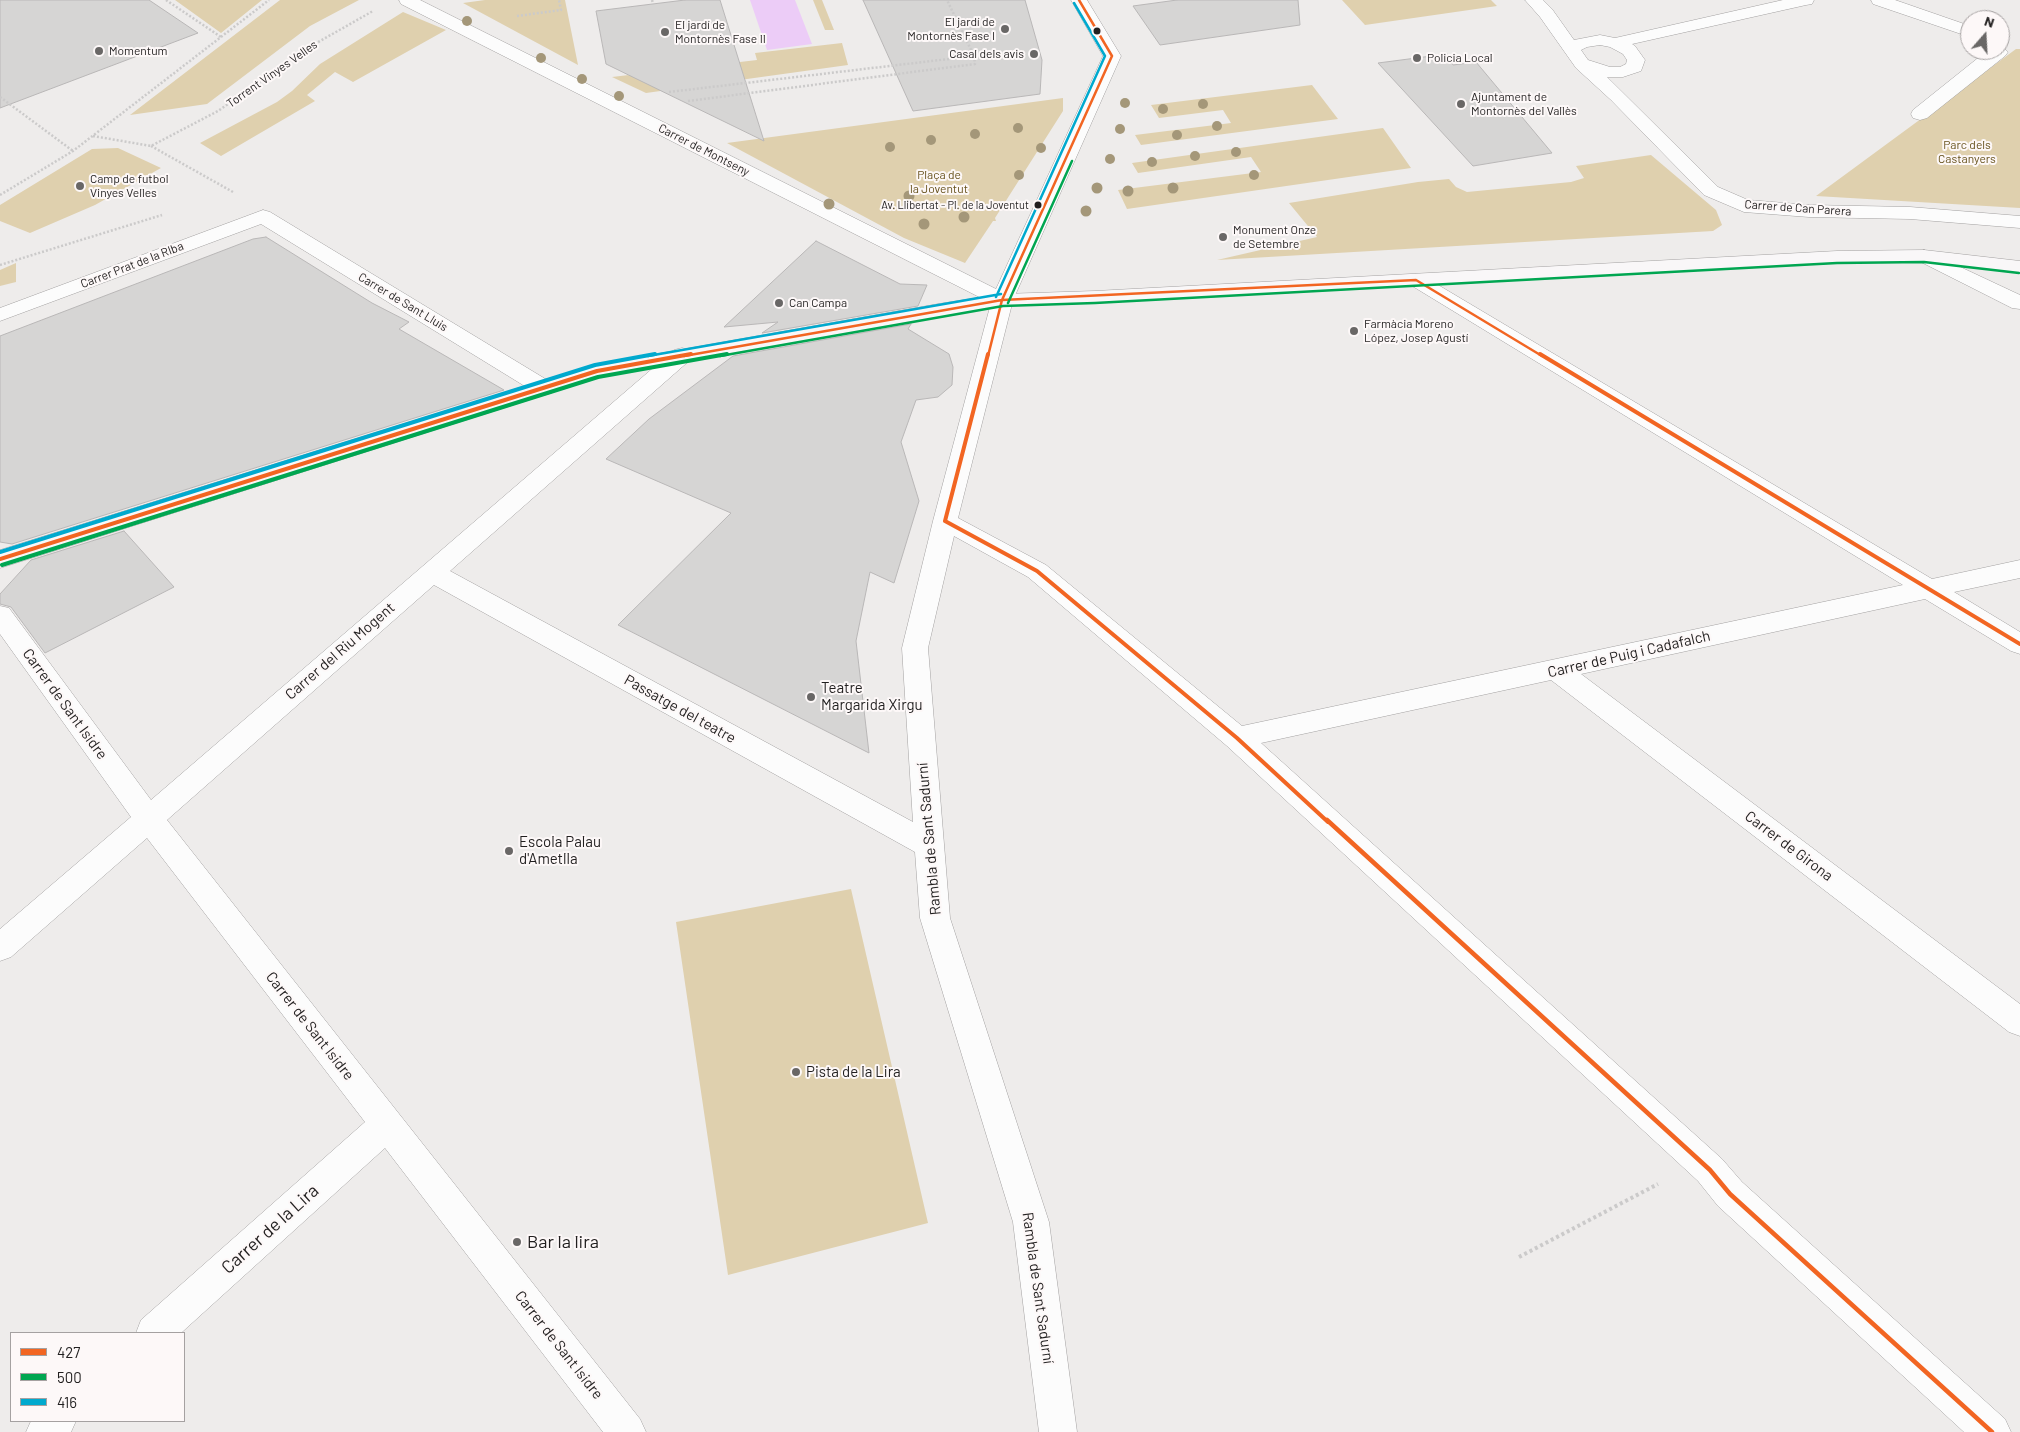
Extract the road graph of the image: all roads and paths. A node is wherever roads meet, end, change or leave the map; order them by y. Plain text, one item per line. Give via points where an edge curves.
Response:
1 (166, 0) edge
2 (269, 0) edge
3 (407, 0) edge
4 (559, 0) edge
5 (652, 0) edge
6 (947, 0) edge
7 (1079, 0) edge
8 (1533, 0) edge
9 (1806, 0) edge
10 (1879, 0) edge
11 (653, 4) dead end
12 (376, 10) dead end
13 (561, 10) dead end
14 (1546, 13) junction
15 (1960, 28) edge
16 (221, 37) junction
17 (1608, 41) junction
18 (1571, 48) junction
19 (974, 56) junction
20 (1989, 60) edge
21 (1582, 64) junction
22 (0, 97) edge
23 (716, 97) dead end
24 (605, 100) junction
25 (1920, 114) dead end
26 (93, 136) junction
27 (150, 146) junction
28 (73, 151) junction
29 (221, 184) dead end
30 (233, 192) dead end
31 (0, 195) edge
32 (224, 195) dead end
33 (168, 213) dead end
34 (263, 216) joint
35 (2020, 222) edge
36 (1924, 256) junction
37 (0, 265) edge
38 (2020, 267) edge
39 (1416, 280) junction
40 (1002, 300) junction
41 (2020, 302) edge
42 (0, 314) edge
43 (682, 355) junction
44 (544, 388) junction
45 (945, 520) junction
46 (0, 559) edge
47 (2020, 569) edge
48 (431, 572) junction
49 (1928, 588) junction
50 (0, 615) edge
51 (2020, 644) edge
52 (1557, 670) junction
53 (1237, 738) junction
54 (148, 818) junction
55 (929, 846) junction
56 (0, 948) edge
57 (2020, 1022) edge
58 (387, 1124) junction
59 (1700, 1161) junction
60 (1519, 1257) dead end
61 (155, 1332) edge
62 (56, 1422) edge
63 (45, 1432) edge
64 (626, 1432) edge
65 (1058, 1432) edge
66 (1992, 1432) edge

1 - 16 path
2 - 16 path
3 - 24 street, Carrer de Montseny
4 - 13 path
5 - 11 path
6 - 19 path
7 - 40 street, Rambla de Sant Sadurní via 1112,56
8 - 14 street
9 - 17 street
10 - 15 street
12 - 27 path, Torrent Vinyes Velles via 313,45 218,111
14 - 17 street
14 - 18 street, Carrer de Can Parera
16 - 26 path
17 - 18 street via 1582,42
17 - 21 street via 1629,50 1636,60 1635,67 1624,72 1609,72
18 - 21 street, Carrer de Can Parera
19 - 23 path via 975,64
19 - 24 path
20 - 25 street
21 - 35 street, Carrer de Can Parera via 1711,191 1744,206 1910,213
22 - 28 path
24 - 40 street, Carrer de Montseny
26 - 27 path
26 - 28 path
27 - 29 path
28 - 31 path
30 - 32 path
33 - 37 path
34 - 42 street, Carrer Prat de la RIba
34 - 44 street, Carrer de Sant Lluis
36 - 38 street
36 - 39 street via 1837,257
36 - 41 street
39 - 40 street
39 - 49 street
40 - 43 street
40 - 45 street, Rambla de Sant Sadurní
43 - 44 street via 598,371
43 - 48 street, Carrer del Riu Mogent
44 - 46 street
45 - 53 street via 1037,571
45 - 55 street, Rambla de Sant Sadurní via 915,648
47 - 49 street, Carrer de Puig i Cadafalch
48 - 54 street, Carrer del Riu Mogent
48 - 55 street, Passatge del teatre
49 - 51 street
49 - 52 street, Carrer de Puig i Cadafalch
50 - 54 street, Carrer de Sant Isidre
52 - 53 street, Carrer de Puig i Cadafalch
52 - 57 street, Carrer de Girona
53 - 59 street
54 - 56 street, Carrer del Riu Mogent
54 - 58 street, Carrer de Sant Isidre
55 - 65 street, Rambla de Sant Sadurní via 935,918 1031,1222
58 - 61 street, Carrer de la Lira
58 - 64 street, Carrer de Sant Isidre
59 - 60 path
59 - 66 street via 1730,1194
62 - 63 street

